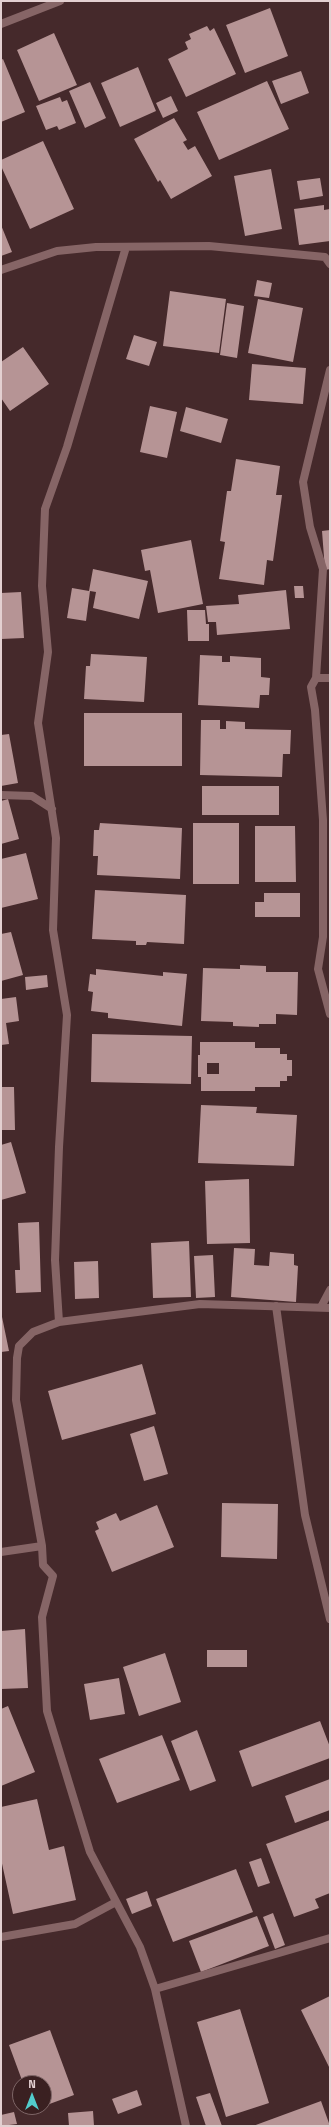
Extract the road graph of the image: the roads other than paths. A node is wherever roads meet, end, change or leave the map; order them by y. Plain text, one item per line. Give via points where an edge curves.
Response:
1 (60, 1) edge
2 (1, 24) edge
3 (126, 247) junction
4 (330, 264) edge
5 (1, 270) edge
6 (330, 370) edge
7 (316, 678) junction
8 (330, 678) edge
9 (1, 795) edge
10 (52, 809) junction
11 (330, 1014) edge
12 (330, 1290) edge
13 (276, 1306) junction
14 (321, 1307) junction
15 (330, 1308) edge
16 (60, 1322) junction
17 (42, 1546) junction
18 (1, 1552) edge
19 (330, 1619) edge
20 (116, 1902) junction
21 (1, 1937) edge
22 (330, 1938) edge
23 (155, 1989) junction
24 (186, 2126) edge

1 - 2 street
3 - 4 street via 209,246 325,257
3 - 5 street via 57,251
3 - 10 street via 67,447 45,509 42,586 48,652 38,722
6 - 7 street via 303,482 310,527 323,569
7 - 8 street
7 - 11 street via 311,687 323,820 323,937 318,969
9 - 10 street via 32,796
10 - 16 street via 56,838 54,930 67,1015 55,1260
12 - 14 street
13 - 14 street
13 - 16 street via 200,1304
13 - 19 street via 305,1515
14 - 15 street
16 - 17 street via 33,1332 19,1346 17,1358 16,1400
17 - 18 street
17 - 20 street via 43,1564 53,1576 42,1617 48,1710 90,1852
20 - 21 street via 75,1924
20 - 23 street via 140,1947
22 - 23 street
23 - 24 street

